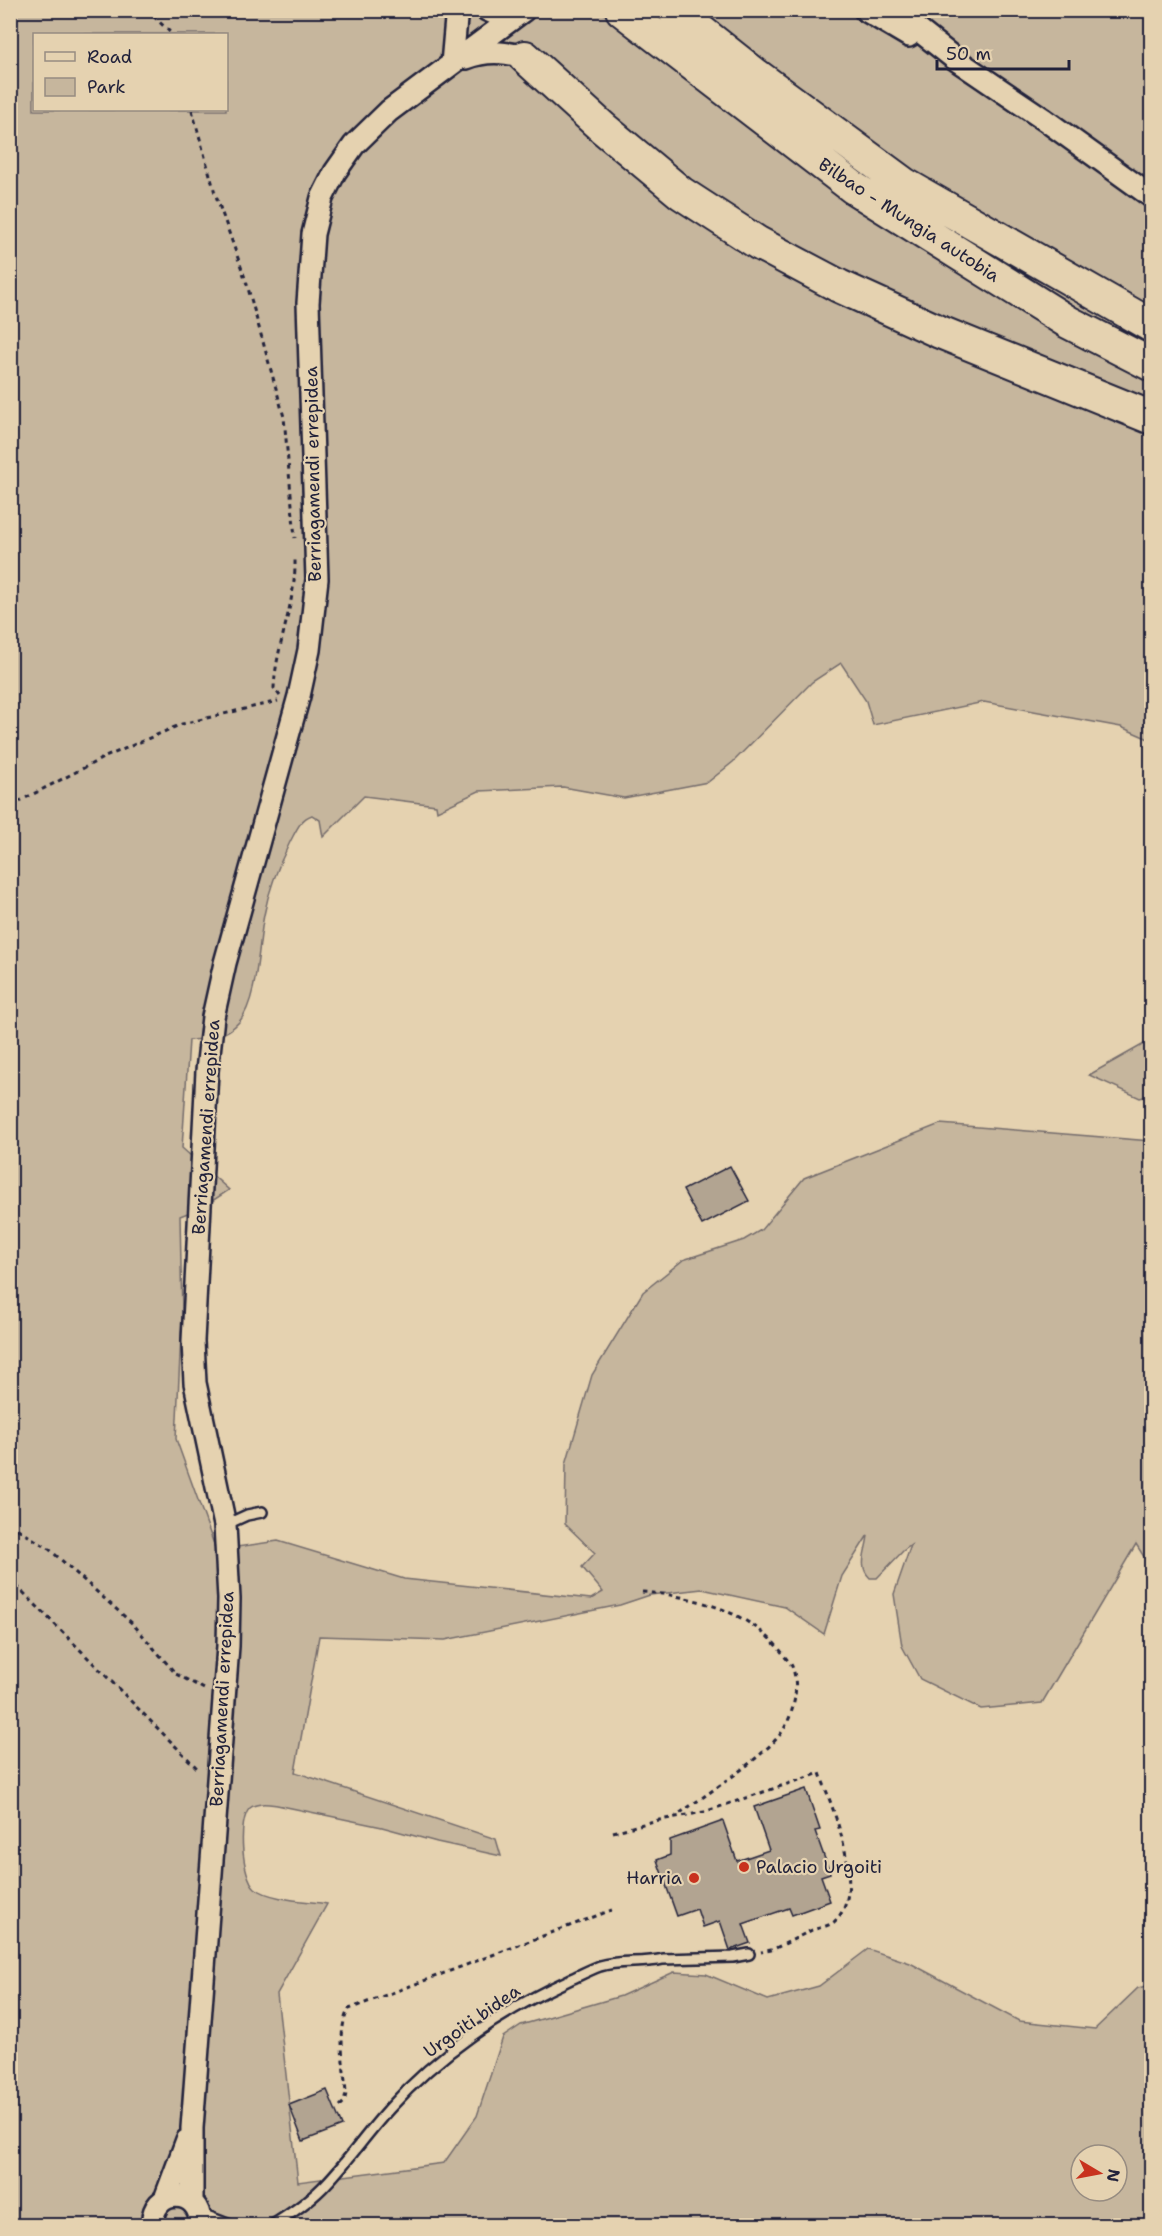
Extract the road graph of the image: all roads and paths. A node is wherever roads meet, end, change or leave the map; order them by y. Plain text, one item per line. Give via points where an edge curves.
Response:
1 (147, 10) edge
2 (454, 10) edge
3 (487, 10) edge
4 (622, 10) edge
5 (674, 10) edge
6 (865, 10) edge
7 (893, 10) edge
8 (517, 15) edge
9 (171, 33) edge
10 (525, 57) junction
11 (955, 59) junction
12 (452, 64) junction
13 (192, 111) edge
14 (1152, 197) edge
15 (1152, 326) edge
16 (1152, 365) edge
17 (1152, 418) edge
18 (295, 542) dead end
19 (295, 551) dead end
20 (10, 806) edge
21 (262, 1512) dead end
22 (10, 1524) edge
23 (225, 1526) junction
24 (10, 1579) edge
25 (642, 1592) dead end
26 (224, 1697) junction
27 (218, 1779) junction
28 (675, 1817) junction
29 (613, 1832) dead end
30 (612, 1910) dead end
31 (749, 1954) joint
32 (340, 2106) dead end
33 (192, 2128) junction
34 (165, 2199) junction
35 (197, 2213) edge
36 (153, 2226) edge
37 (233, 2226) edge
38 (271, 2226) edge

1 - 9 path
2 - 12 street
3 - 8 street
4 - 16 highway, Bilbao - Mungia autobia via 854,188 1068,322
5 - 15 highway, Bilbao - Mungia autobia via 904,184
6 - 11 street
7 - 11 street
8 - 10 street
8 - 12 street, Berriagamendi errepidea
10 - 12 street via 480,53
10 - 17 highway via 681,193 758,243 940,333
11 - 14 street
12 - 23 street, Berriagamendi errepidea via 389,111 354,145 322,198 313,234 308,303 317,579 309,650 225,963 207,1071 193,1341 195,1383
13 - 18 path via 284,417
19 - 20 path via 294,590 275,665 274,688 283,699 182,724 103,758
21 - 23 lane
22 - 26 path via 49,1549 134,1624 176,1674
23 - 26 street, Berriagamendi errepidea via 229,1599
24 - 27 path via 198,1770
25 - 28 path via 669,1593 749,1622 775,1642 793,1668 796,1699 784,1728 763,1751
26 - 27 street, Berriagamendi errepidea
27 - 33 street, Berriagamendi errepidea
28 - 29 path
28 - 31 path via 732,1804 820,1773 845,1845 848,1868 843,1906 833,1922 771,1950
30 - 32 path via 349,2009 342,2040 346,2094
31 - 38 lane, Urgoiti bidea via 602,1965 546,1991 442,2058 390,2107 322,2189
33 - 34 street
33 - 35 street
34 - 35 street via 179,2196
34 - 36 street via 154,2210
35 - 37 lane

